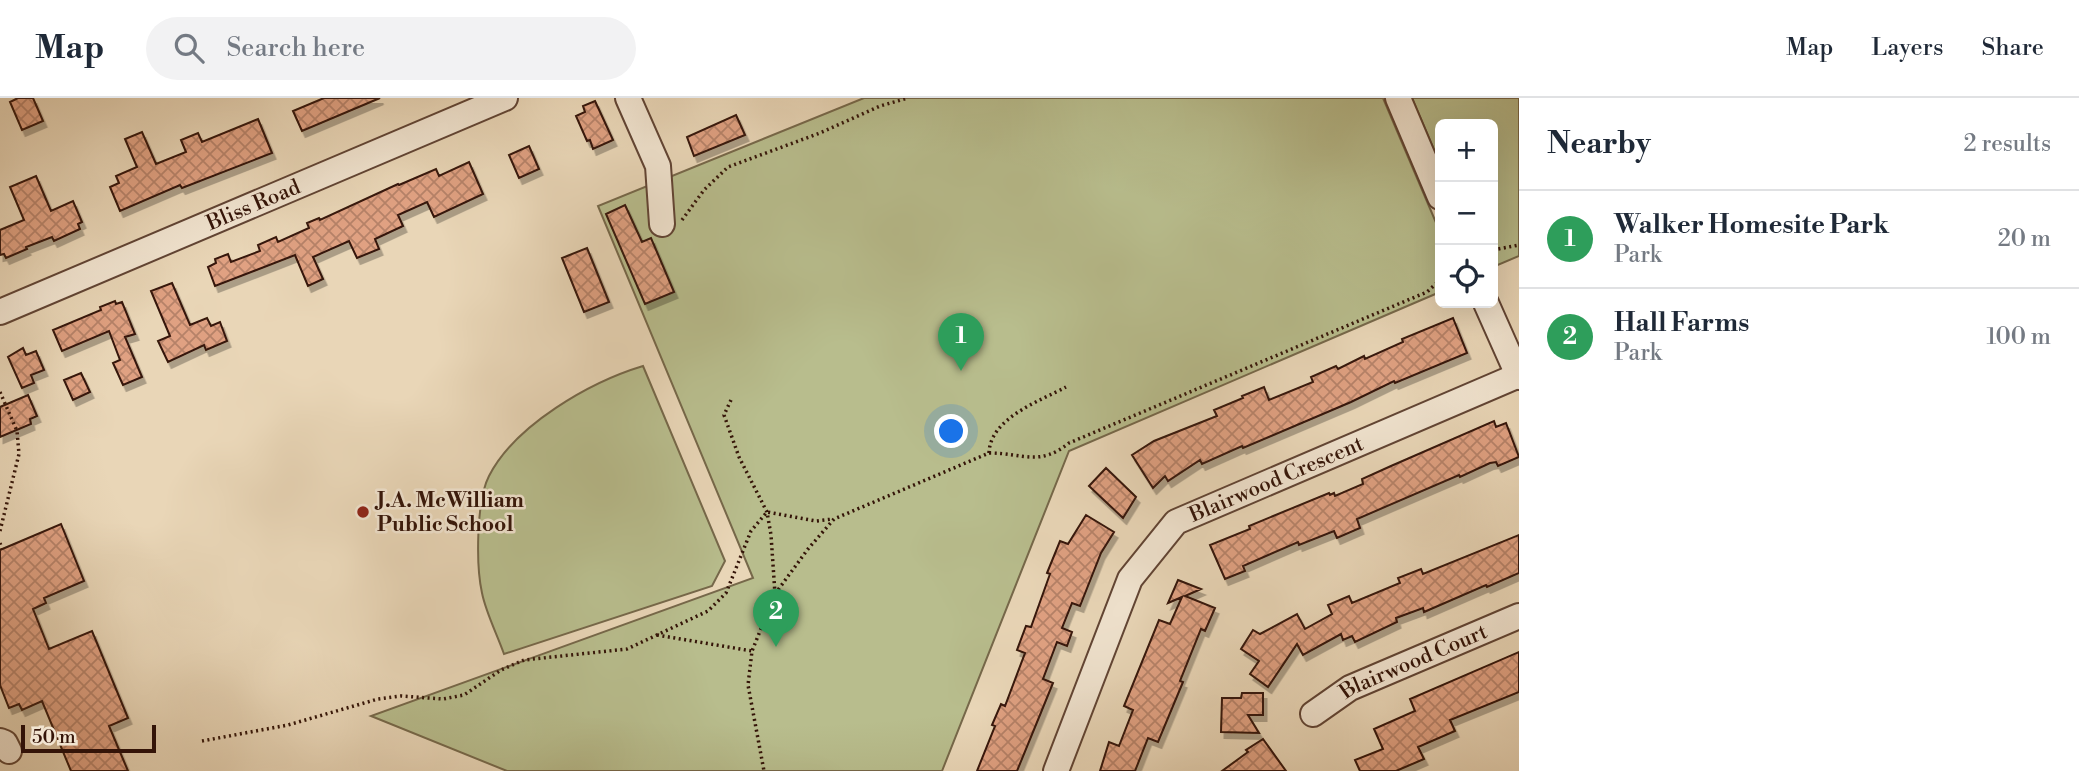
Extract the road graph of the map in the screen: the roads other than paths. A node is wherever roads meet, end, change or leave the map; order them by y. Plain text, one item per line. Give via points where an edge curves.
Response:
1 (505, 98) edge
2 (628, 98) edge
3 (1398, 98) edge
4 (1435, 185) edge
5 (672, 223) road end
6 (1488, 308) edge
7 (0, 312) edge
8 (1519, 376) edge
9 (1519, 616) edge
10 (1313, 714) dead end
11 (1056, 771) edge

1 - 7 street, Bliss Road
2 - 5 street via 658,166
3 - 4 street
6 - 8 street
8 - 11 street, Blairwood Crescent via 1176,522 1130,579
9 - 10 street, Blairwood Court via 1350,688

